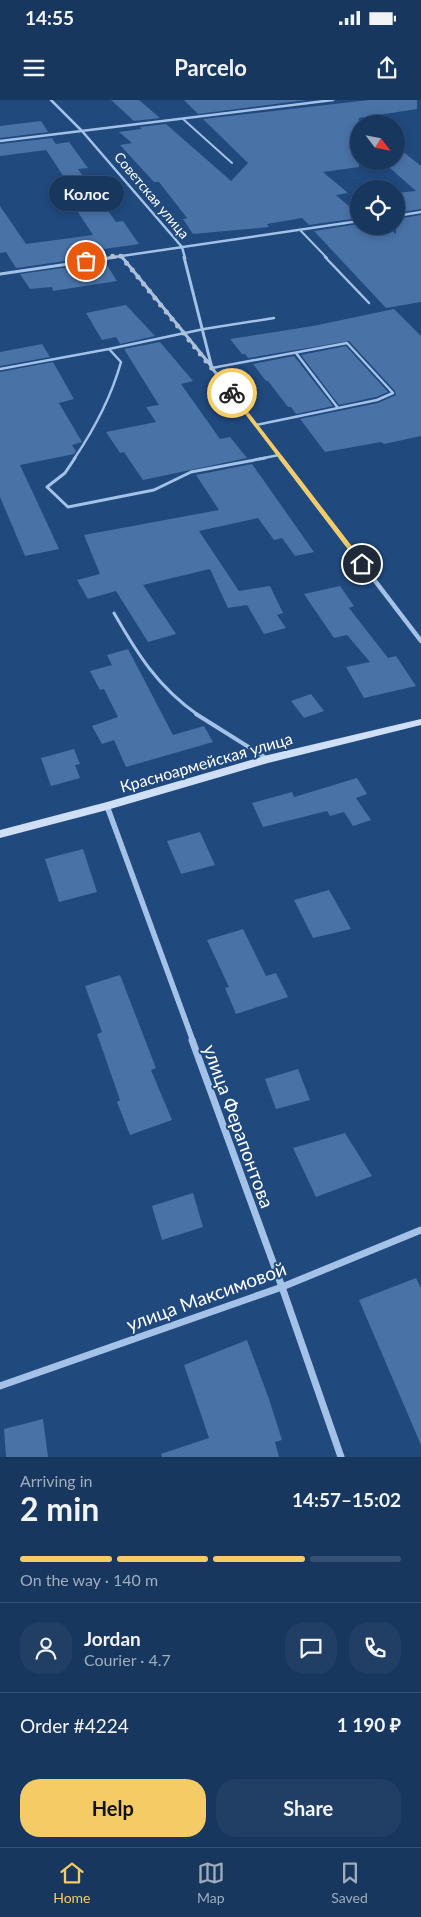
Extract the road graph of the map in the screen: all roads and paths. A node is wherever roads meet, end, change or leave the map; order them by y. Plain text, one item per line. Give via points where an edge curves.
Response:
1 (52, 100) edge
2 (332, 100) edge
3 (314, 101) edge
4 (183, 119) junction
5 (82, 131) junction
6 (0, 141) edge
7 (232, 163) dead end
8 (421, 212) edge
9 (405, 215) edge
10 (350, 222) edge
11 (300, 230) junction
12 (182, 247) junction
13 (120, 255) junction
14 (0, 274) edge
15 (369, 303) dead end
16 (274, 318) dead end
17 (204, 329) junction
18 (184, 334) junction
19 (109, 349) junction
20 (296, 353) junction
21 (212, 368) junction
22 (0, 369) edge
23 (338, 408) junction
24 (256, 425) junction
25 (279, 455) junction
26 (114, 613) dead end
27 (421, 641) edge
28 (421, 722) edge
29 (268, 759) junction
30 (107, 806) junction
31 (0, 834) edge
32 (421, 1230) edge
33 (282, 1287) junction
34 (0, 1386) edge
35 (341, 1457) edge

1 - 5 street, Советская улица
2 - 3 street
3 - 4 street
4 - 5 street
4 - 7 lane
5 - 6 street
5 - 12 street, Советская улица
8 - 9 street
10 - 11 street
11 - 12 street
11 - 15 lane
12 - 13 street
12 - 17 street, Советская улица
13 - 14 street
13 - 18 street
16 - 17 lane
17 - 18 lane
17 - 21 street, Советская улица
18 - 19 lane
18 - 21 street
19 - 22 lane
19 - 25 lane via 121,362 116,384 96,426 65,473 47,487 68,507 154,490 191,472
20 - 21 lane
20 - 23 lane
20 - 23 lane via 347,343 393,393 377,400
21 - 24 street, Советская улица
23 - 24 lane
24 - 25 street, Советская улица
25 - 27 street, Советская улица
26 - 29 lane via 139,657 170,693
28 - 29 main road, Красноармейская улица
29 - 30 main road, Красноармейская улица
30 - 31 main road, Красноармейская улица
30 - 33 street, улица Ферапонтова
32 - 33 street, улица Максимовой
33 - 34 street, улица Максимовой
33 - 35 street, улица Ферапонтова

